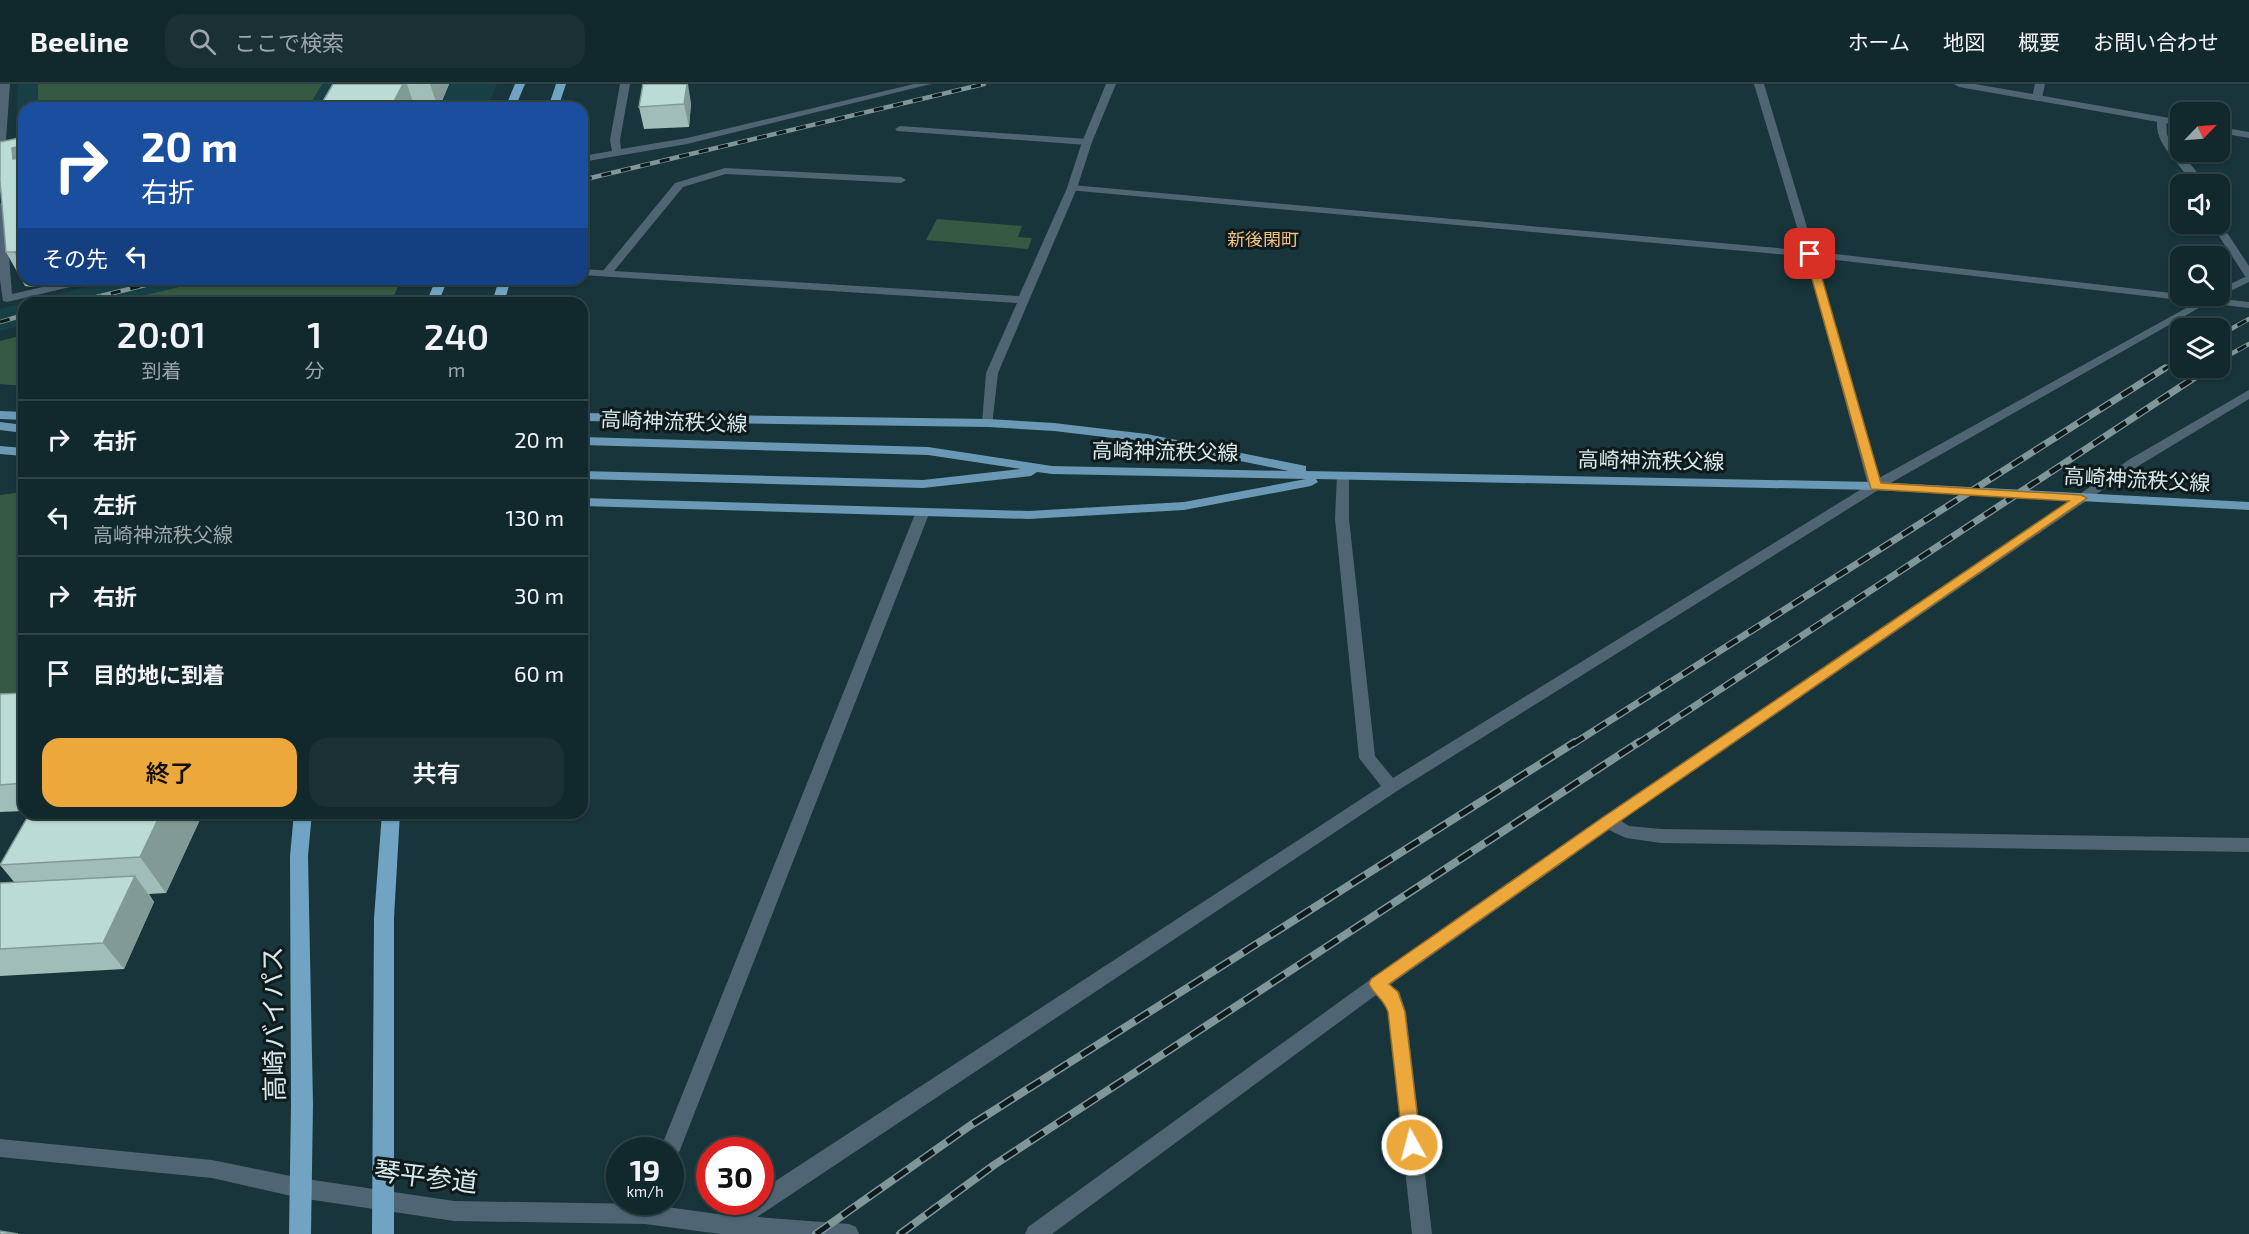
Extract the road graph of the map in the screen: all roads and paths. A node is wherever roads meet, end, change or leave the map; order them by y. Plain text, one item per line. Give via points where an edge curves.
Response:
1 (5, 84) edge
2 (520, 84) edge
3 (561, 84) edge
4 (625, 84) edge
5 (926, 84) edge
6 (1112, 84) edge
7 (1759, 84) edge
8 (1959, 84) edge
9 (2040, 84) edge
10 (2037, 98) junction
11 (512, 102) edge
12 (555, 102) edge
13 (2161, 120) junction
14 (2170, 121) edge
15 (900, 129) dead end
16 (2230, 132) edge
17 (2249, 135) edge
18 (1087, 142) junction
19 (617, 152) junction
20 (0, 154) edge
21 (588, 158) edge
22 (2192, 174) edge
23 (901, 180) dead end
24 (1072, 189) junction
25 (0, 206) edge
26 (2222, 234) edge
27 (1810, 254) junction
28 (588, 272) edge
29 (606, 274) junction
30 (2249, 276) edge
31 (66, 285) edge
32 (2230, 287) edge
33 (2170, 294) edge
34 (3, 300) edge
35 (1023, 300) junction
36 (2230, 302) edge
37 (2249, 305) edge
38 (2197, 306) edge
39 (2249, 394) edge
40 (0, 414) edge
41 (18, 416) edge
42 (588, 417) edge
43 (988, 423) junction
44 (0, 426) edge
45 (18, 428) edge
46 (0, 436) edge
47 (18, 436) edge
48 (588, 441) edge
49 (0, 450) edge
50 (18, 452) edge
51 (1052, 470) junction
52 (588, 475) edge
53 (1342, 477) junction
54 (1875, 486) junction
55 (2081, 498) junction
56 (588, 502) edge
57 (2249, 506) edge
58 (922, 514) junction
59 (1391, 787) junction
60 (302, 819) edge
61 (391, 819) edge
62 (1608, 822) junction
63 (2249, 845) edge
64 (1377, 984) junction
65 (675, 1137) edge
66 (0, 1148) edge
67 (300, 1188) junction
68 (382, 1200) junction
69 (606, 1209) edge
70 (670, 1215) edge
71 (720, 1230) edge
72 (300, 1234) edge
73 (383, 1234) edge
74 (849, 1234) edge
75 (1035, 1234) edge
76 (1422, 1234) edge

1 - 20 street
2 - 11 highway
3 - 12 highway
4 - 19 street via 615,140
5 - 19 street via 687,141
6 - 18 street
7 - 27 street
8 - 10 street
9 - 10 street
10 - 13 street
13 - 14 street
13 - 22 street via 2162,135
15 - 18 street
16 - 17 street
18 - 24 street
19 - 21 street
23 - 29 street via 725,171 679,185
24 - 27 street
24 - 35 street
25 - 34 street
26 - 30 street
27 - 33 street
27 - 54 street
28 - 29 street
29 - 35 street
30 - 32 street
31 - 34 street
35 - 43 street via 992,373
36 - 37 street
38 - 54 street
39 - 55 street
40 - 41 main road
42 - 43 main road
43 - 53 main road via 1147,438
44 - 45 main road
46 - 47 main road
48 - 51 main road, 高崎神流秩父線 via 927,451
49 - 50 main road
51 - 52 main road, 高崎神流秩父線 via 923,484
51 - 53 main road, 高崎神流秩父線
53 - 54 main road, 高崎神流秩父線
53 - 58 main road via 1184,506 1029,515
53 - 59 street via 1341,519 1367,758
54 - 55 main road, 高崎神流秩父線
54 - 59 street
55 - 57 main road, 高崎神流秩父線
55 - 62 street
56 - 58 main road
58 - 65 street
59 - 71 street
60 - 67 highway, 高崎バイパス via 299,856
61 - 68 highway via 384,918
62 - 63 street via 1626,832 1661,836
62 - 64 street
64 - 75 street
64 - 76 street via 1392,997 1397,1012
66 - 67 street, 琴平参道 via 212,1169
67 - 68 street, 琴平参道
67 - 72 highway, 高崎バイパス
68 - 69 street, 琴平参道 via 454,1212
68 - 73 highway
70 - 71 street, 琴平参道
71 - 74 street, 琴平参道

